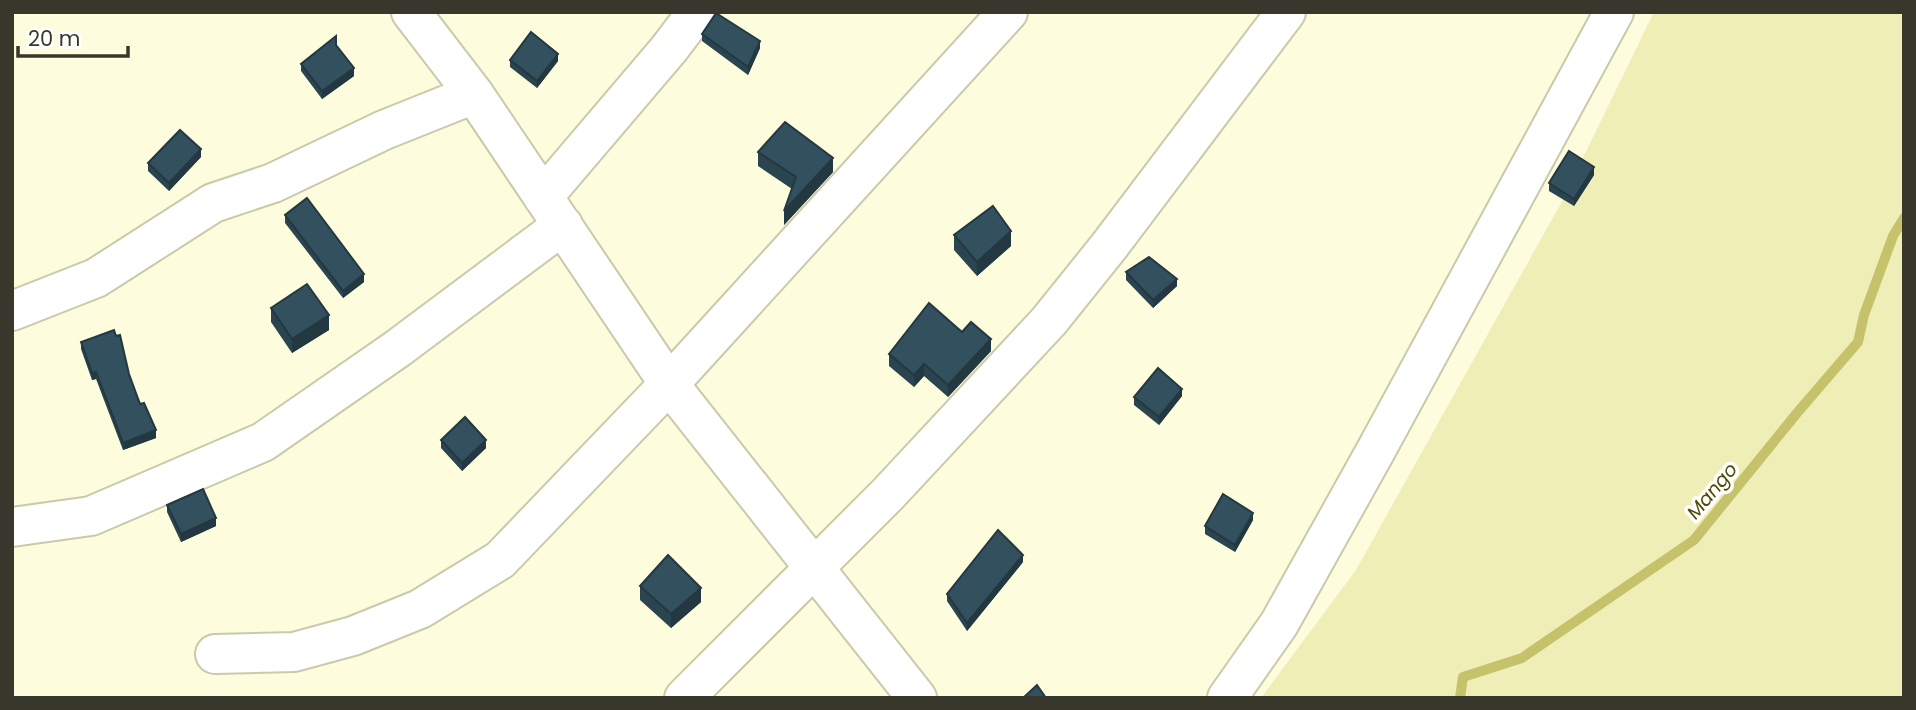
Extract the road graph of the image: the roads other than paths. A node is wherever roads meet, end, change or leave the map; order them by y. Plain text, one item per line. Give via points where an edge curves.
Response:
1 (697, 12) edge
2 (1008, 12) edge
3 (1286, 12) edge
4 (1614, 12) edge
5 (419, 16) edge
6 (474, 94) junction
7 (553, 211) junction
8 (12, 311) edge
9 (668, 384) junction
10 (12, 527) edge
11 (816, 568) junction
12 (215, 654) dead end
13 (684, 698) edge
14 (918, 698) edge
15 (1227, 698) edge

1 - 7 street
2 - 9 street
3 - 11 street via 1049,321
4 - 15 street via 1279,624
5 - 6 street
6 - 7 street
6 - 8 street via 384,130 273,183 213,203 96,278
7 - 9 street
7 - 10 street via 397,349 263,442 91,516
9 - 11 street
9 - 12 street via 500,561 420,609 353,636 294,652
11 - 13 street
11 - 14 street

